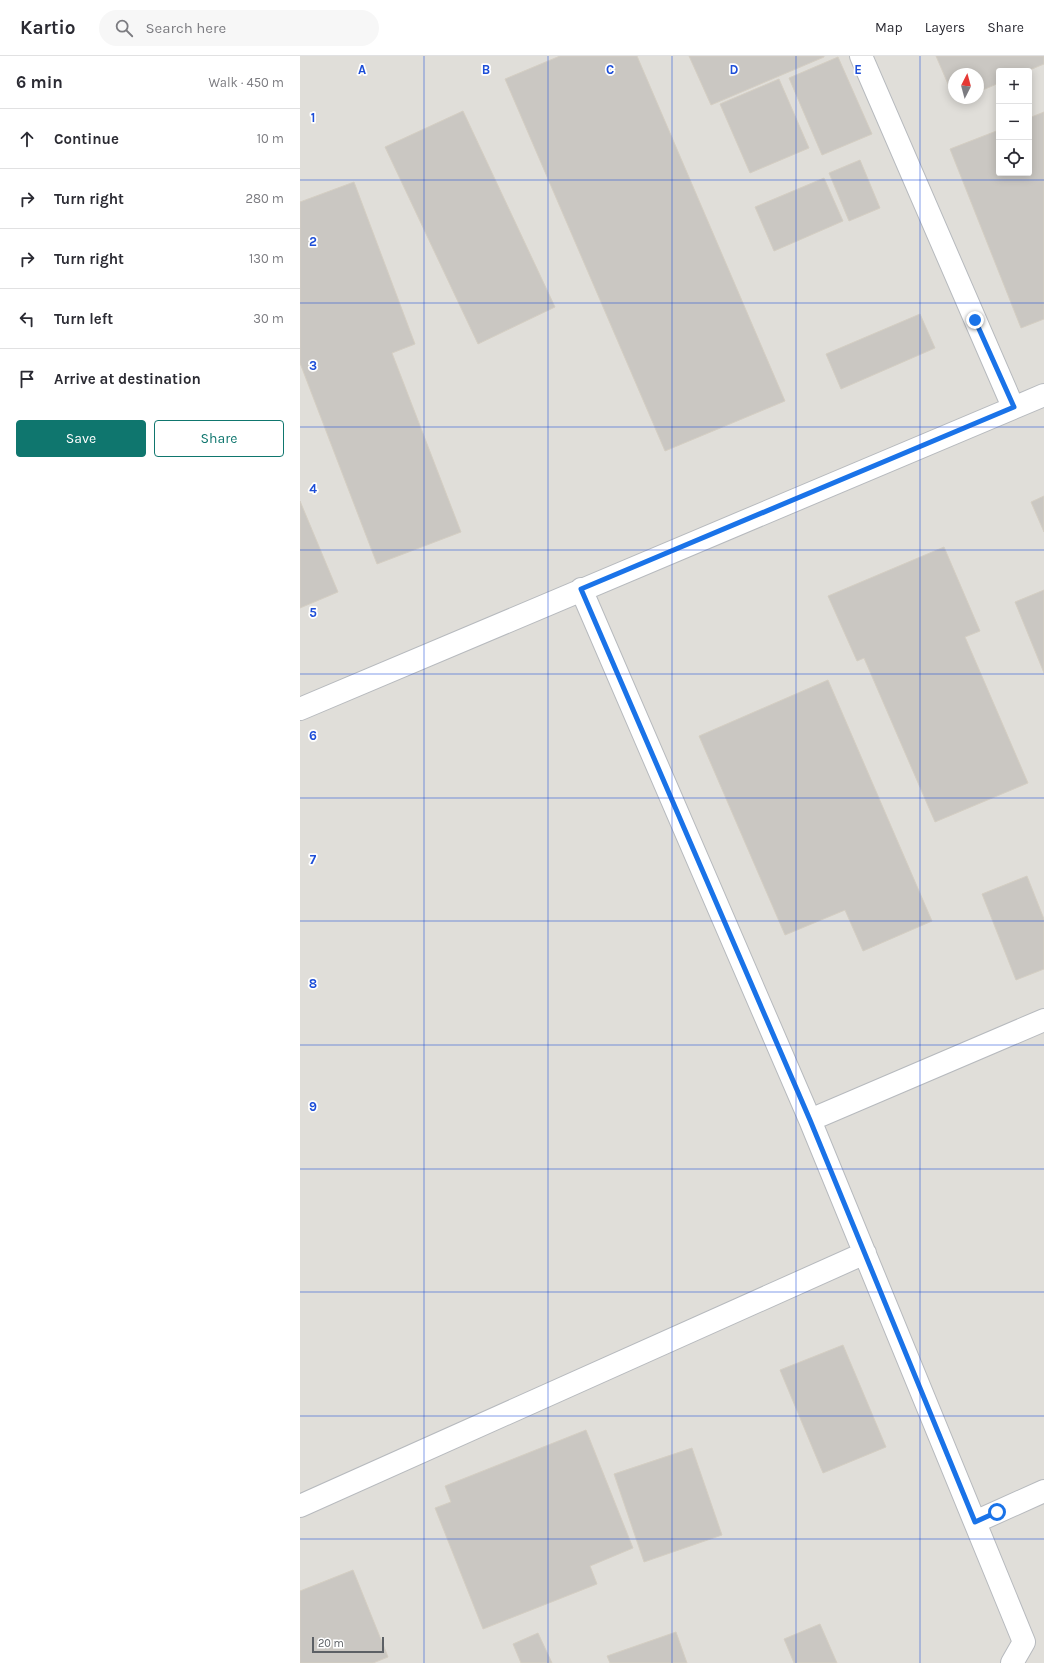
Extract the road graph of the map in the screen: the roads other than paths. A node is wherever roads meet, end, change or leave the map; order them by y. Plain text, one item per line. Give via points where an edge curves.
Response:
1 (861, 56) edge
2 (1044, 395) edge
3 (1014, 407) junction
4 (581, 589) junction
5 (300, 709) edge
6 (1044, 1020) edge
7 (810, 1120) junction
8 (865, 1253) junction
9 (1044, 1491) edge
10 (300, 1506) edge
11 (975, 1522) junction
12 (1012, 1663) edge

1 - 3 street
2 - 3 street
3 - 4 street
4 - 5 street
4 - 7 street
6 - 7 street
7 - 8 street
8 - 10 street
8 - 11 street
9 - 11 street
11 - 12 street via 1024,1642

